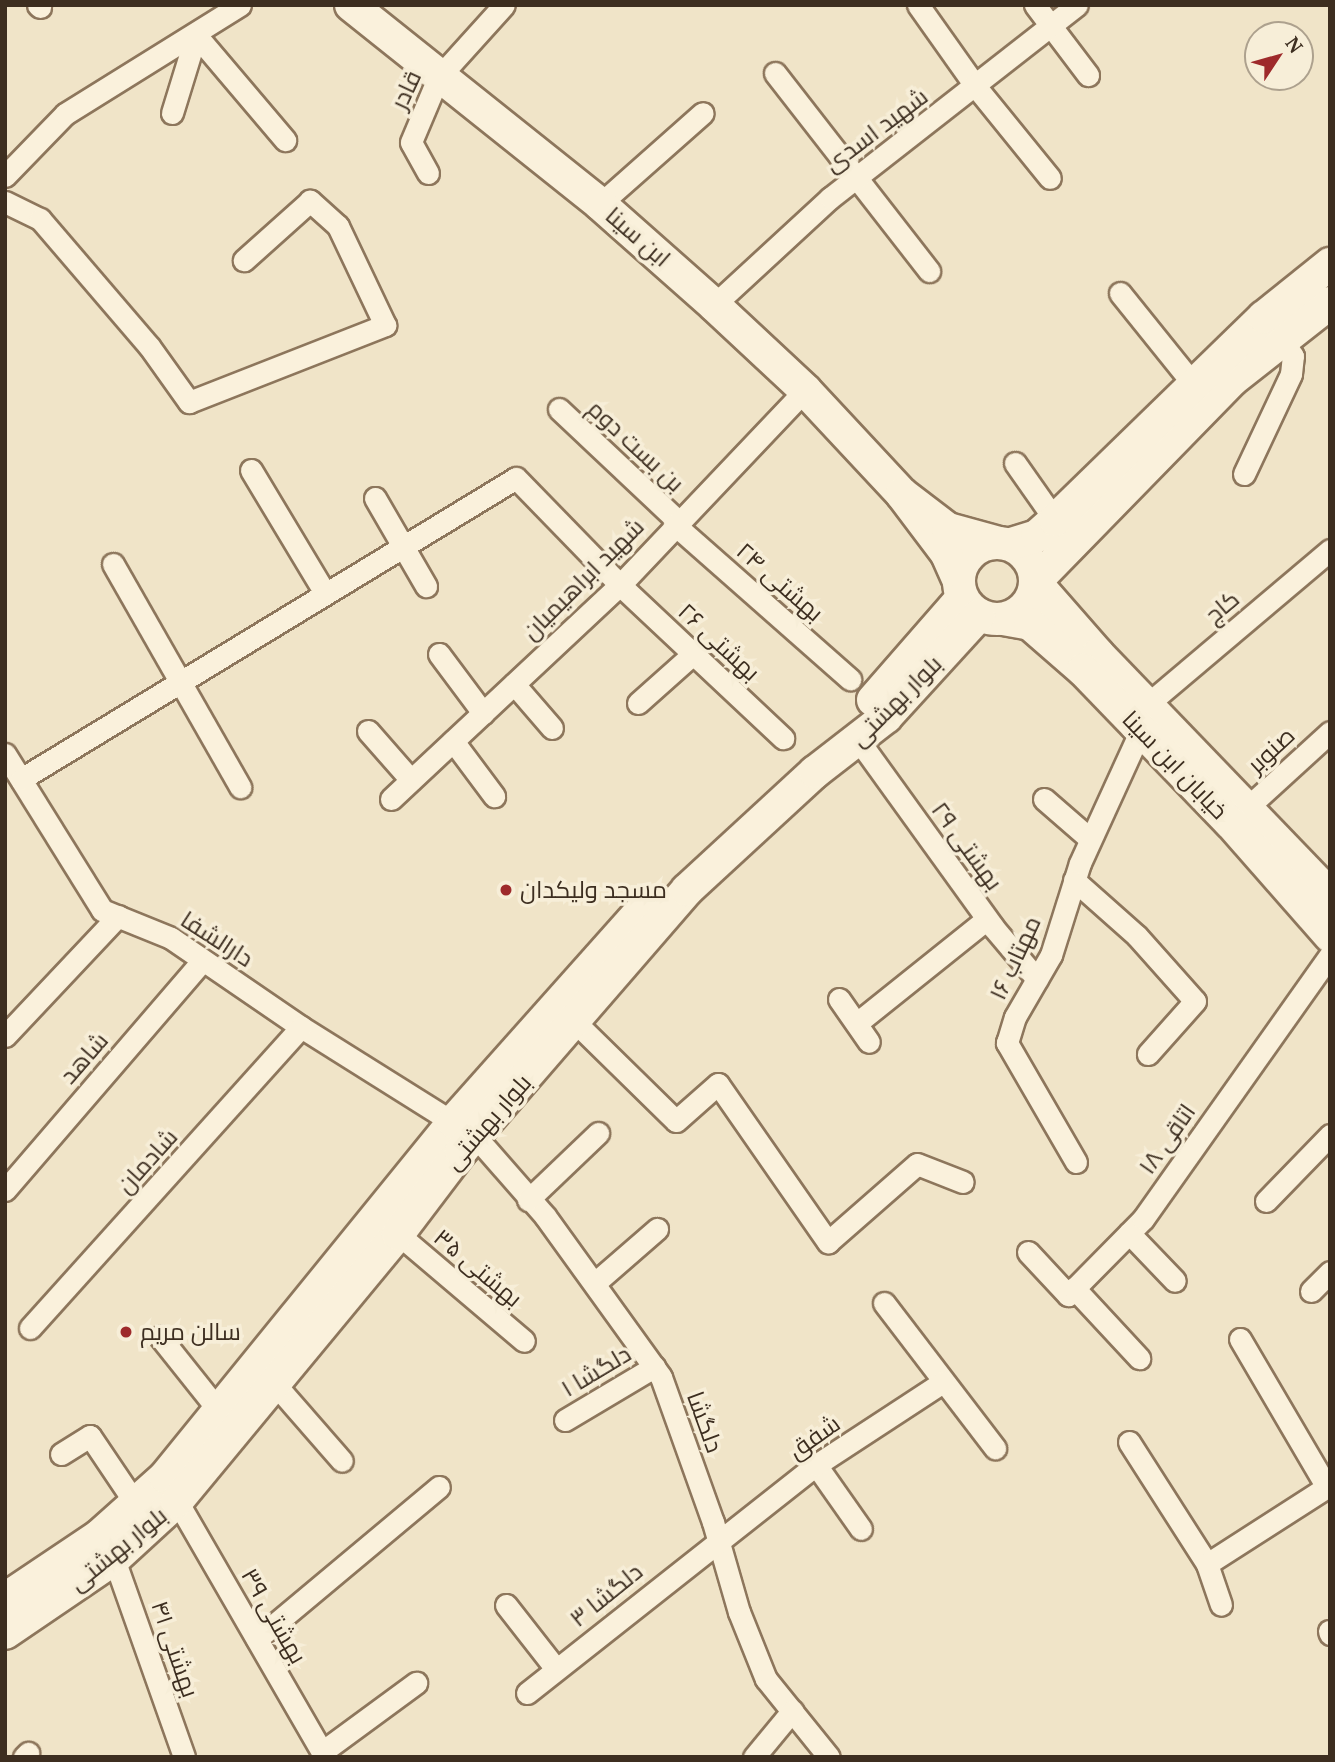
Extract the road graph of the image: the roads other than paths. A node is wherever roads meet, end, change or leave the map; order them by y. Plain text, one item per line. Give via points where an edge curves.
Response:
1 (240, 5) edge
2 (351, 5) edge
3 (504, 5) edge
4 (918, 5) edge
5 (1035, 5) edge
6 (1077, 5) edge
7 (1051, 26) junction
8 (196, 35) junction
9 (775, 73) dead end
10 (1088, 75) dead end
11 (438, 78) junction
12 (976, 87) junction
13 (172, 113) dead end
14 (703, 113) dead end
15 (285, 140) dead end
16 (428, 173) dead end
17 (5, 176) edge
18 (1049, 177) dead end
19 (857, 178) junction
20 (5, 202) edge
21 (600, 204) junction
22 (244, 260) dead end
23 (1330, 264) edge
24 (929, 271) dead end
25 (1120, 293) dead end
26 (1330, 303) edge
27 (715, 304) junction
28 (1273, 329) junction
29 (1194, 385) junction
30 (805, 390) junction
31 (559, 409) dead end
32 (1015, 463) dead end
33 (251, 470) dead end
34 (1244, 474) dead end
35 (902, 494) junction
36 (375, 498) dead end
37 (1055, 520) junction
38 (676, 522) junction
39 (1003, 543) junction
40 (403, 546) junction
41 (1330, 550) edge
42 (113, 564) dead end
43 (1035, 582) junction
44 (620, 585) junction
45 (426, 586) dead end
46 (326, 593) junction
47 (976, 603) junction
48 (439, 654) dead end
49 (693, 654) junction
50 (1090, 662) junction
51 (182, 679) junction
52 (850, 679) dead end
53 (514, 684) junction
54 (638, 703) dead end
55 (483, 713) junction
56 (1145, 717) junction
57 (552, 727) dead end
58 (368, 731) dead end
59 (1330, 732) edge
60 (783, 738) dead end
61 (453, 741) junction
62 (859, 741) junction
63 (5, 754) edge
64 (21, 779) junction
65 (411, 780) junction
66 (240, 787) dead end
67 (494, 796) dead end
68 (391, 799) dead end
69 (1044, 799) dead end
70 (1248, 807) junction
71 (1090, 839) junction
72 (1074, 880) junction
73 (670, 894) junction
74 (1330, 895) edge
75 (118, 916) junction
76 (987, 919) junction
77 (1330, 936) edge
78 (1330, 955) edge
79 (203, 960) junction
80 (1037, 979) junction
81 (839, 999) dead end
82 (575, 1022) junction
83 (857, 1023) junction
84 (301, 1027) junction
85 (5, 1036) edge
86 (869, 1042) dead end
87 (1148, 1054) dead end
88 (464, 1129) junction
89 (598, 1133) dead end
90 (1330, 1135) edge
91 (1076, 1162) dead end
92 (963, 1182) dead end
93 (5, 1190) edge
94 (528, 1200) junction
95 (1266, 1201) dead end
96 (657, 1229) dead end
97 (1129, 1233) junction
98 (398, 1234) junction
99 (1027, 1252) dead end
100 (1330, 1272) edge
101 (1175, 1281) dead end
102 (596, 1282) junction
103 (1074, 1288) junction
104 (1311, 1291) dead end
105 (884, 1303) dead end
106 (30, 1328) dead end
107 (160, 1337) dead end
108 (1240, 1339) dead end
109 (524, 1341) dead end
110 (1139, 1359) dead end
111 (654, 1367) junction
112 (943, 1382) junction
113 (274, 1383) junction
114 (219, 1410) junction
115 (565, 1420) dead end
116 (1129, 1442) dead end
117 (995, 1448) dead end
118 (61, 1454) dead end
119 (342, 1461) dead end
120 (816, 1465) junction
121 (1328, 1486) edge
122 (439, 1487) dead end
123 (177, 1501) junction
124 (135, 1503) junction
125 (861, 1529) dead end
126 (719, 1539) junction
127 (114, 1559) junction
128 (1207, 1564) junction
129 (5, 1600) edge
130 (506, 1605) dead end
131 (1221, 1605) dead end
132 (5, 1633) edge
133 (257, 1639) junction
134 (556, 1669) junction
135 (416, 1683) dead end
136 (527, 1693) dead end
137 (792, 1711) junction
138 (324, 1754) edge
139 (184, 1757) edge
140 (754, 1757) edge
141 (829, 1757) edge

1 - 8 street
2 - 11 main road, ابن سینا
3 - 11 street, قادر
4 - 12 street
5 - 7 street
6 - 7 street, شهید اسدی
7 - 10 street
7 - 12 street, شهید اسدی
8 - 13 street
8 - 15 street
8 - 17 street via 65,114
9 - 19 street
11 - 16 street, قادر via 411,142
11 - 21 main road, ابن سینا
12 - 18 street
12 - 19 street, شهید اسدی
14 - 21 street
19 - 24 street
19 - 27 street, شهید اسدی
20 - 22 street via 40,219 149,346 189,402 385,325 338,226 310,201
21 - 27 main road, ابن سینا
23 - 28 main road
25 - 29 street
26 - 28 main road
27 - 30 main road, ابن سینا
28 - 29 main road
28 - 34 street via 1293,356 1291,374
28 - 43 main road via 1232,380
29 - 37 main road
30 - 35 main road, ابن سینا
30 - 38 street, شهید ابراهیمیان
31 - 38 street, بن بست دوم
32 - 37 street
33 - 46 street
35 - 39 main road via 948,529
35 - 47 main road via 947,554
36 - 40 street
37 - 39 main road via 1037,536
38 - 44 street, شهید ابراهیمیان
38 - 52 street, بهشتی ۲۴
39 - 43 main road via 1031,563
39 - 47 main road via 966,557
40 - 44 street, بهشتی ۲۶ via 516,478
40 - 45 street
40 - 46 street
41 - 56 street, کاج
42 - 51 street
43 - 47 main road via 1022,610
43 - 50 main road, خیابان ابن سینا
44 - 49 street, بهشتی ۲۶
44 - 53 street, شهید ابراهیمیان
46 - 51 street
47 - 50 main road, خیابان ابن سینا via 1030,624
47 - 62 main road, بلوار بهشتی
47 - 73 main road, بلوار بهشتی via 859,714 800,757
48 - 55 street
49 - 54 street
49 - 60 street, بهشتی ۲۶
50 - 56 main road, خیابان ابن سینا
51 - 64 street
51 - 66 street
53 - 55 street, شهید ابراهیمیان
53 - 57 street
55 - 61 street, شهید ابراهیمیان
56 - 70 main road, خیابان ابن سینا
56 - 71 street, مهتاب ۱۶
56 - 77 main road, خیابان ابن سینا
58 - 65 street
59 - 70 street, صنوبر
61 - 65 street, شهید ابراهیمیان
61 - 67 street
62 - 73 main road, بلوار بهشتی via 814,772
62 - 76 street, بهشتی ۲۹
63 - 64 street, دارالشفا
64 - 75 street, دارالشفا via 102,910
65 - 68 street, شهید ابراهیمیان
69 - 71 street
70 - 74 main road, خیابان ابن سینا
71 - 72 street, مهتاب ۱۶
72 - 80 street, مهتاب ۱۶ via 1051,955
72 - 87 street via 1137,936 1195,1001
73 - 82 main road, بلوار بهشتی
73 - 88 main road, بلوار بهشتی
75 - 79 street, دارالشفا via 171,938
75 - 85 street
76 - 80 street, بهشتی ۲۹
76 - 83 street
78 - 97 street, اتاقی ۱۸
79 - 84 street, دارالشفا
79 - 93 street, شاهد
80 - 91 street, مهتاب ۱۶ via 1007,1043
81 - 83 street
82 - 88 main road, بلوار بهشتی
82 - 92 street via 676,1121 718,1084 828,1242 917,1164
83 - 86 street
84 - 88 street, دارالشفا
84 - 106 street, شادمان
88 - 94 street, دلگشا
88 - 98 main road, بلوار بهشتی
88 - 114 main road, بلوار بهشتی
89 - 94 street
90 - 95 street
94 - 102 street, دلگشا
96 - 102 street
97 - 101 street
97 - 103 street, اتاقی ۱۸
98 - 109 street, بهشتی ۳۵
98 - 113 main road, بلوار بهشتی
99 - 103 street via 1068,1295
100 - 104 street
102 - 111 street, دلگشا
103 - 110 street
105 - 112 street
107 - 114 street
108 - 121 street
111 - 115 street, دلگشا ۱
111 - 126 street, دلگشا
112 - 117 street
112 - 120 street, شفق
113 - 119 street
113 - 123 main road, بلوار بهشتی
114 - 124 main road, بلوار بهشتی via 186,1454
116 - 128 street
118 - 124 street via 90,1436
120 - 125 street
120 - 126 street, شفق
121 - 128 street
122 - 133 street
123 - 127 main road, بلوار بهشتی
123 - 133 street, بهشتی ۳۹
124 - 129 main road, بلوار بهشتی via 99,1536
126 - 134 street, دلگشا ۳
126 - 137 street, دلگشا via 739,1612 766,1679
127 - 132 main road, بلوار بهشتی
127 - 139 street, بهشتی ۴۱
128 - 131 street
130 - 134 street
133 - 138 street, بهشتی ۳۹
134 - 136 street, دلگشا ۳
135 - 138 street
137 - 140 street
137 - 141 street, دلگشا

